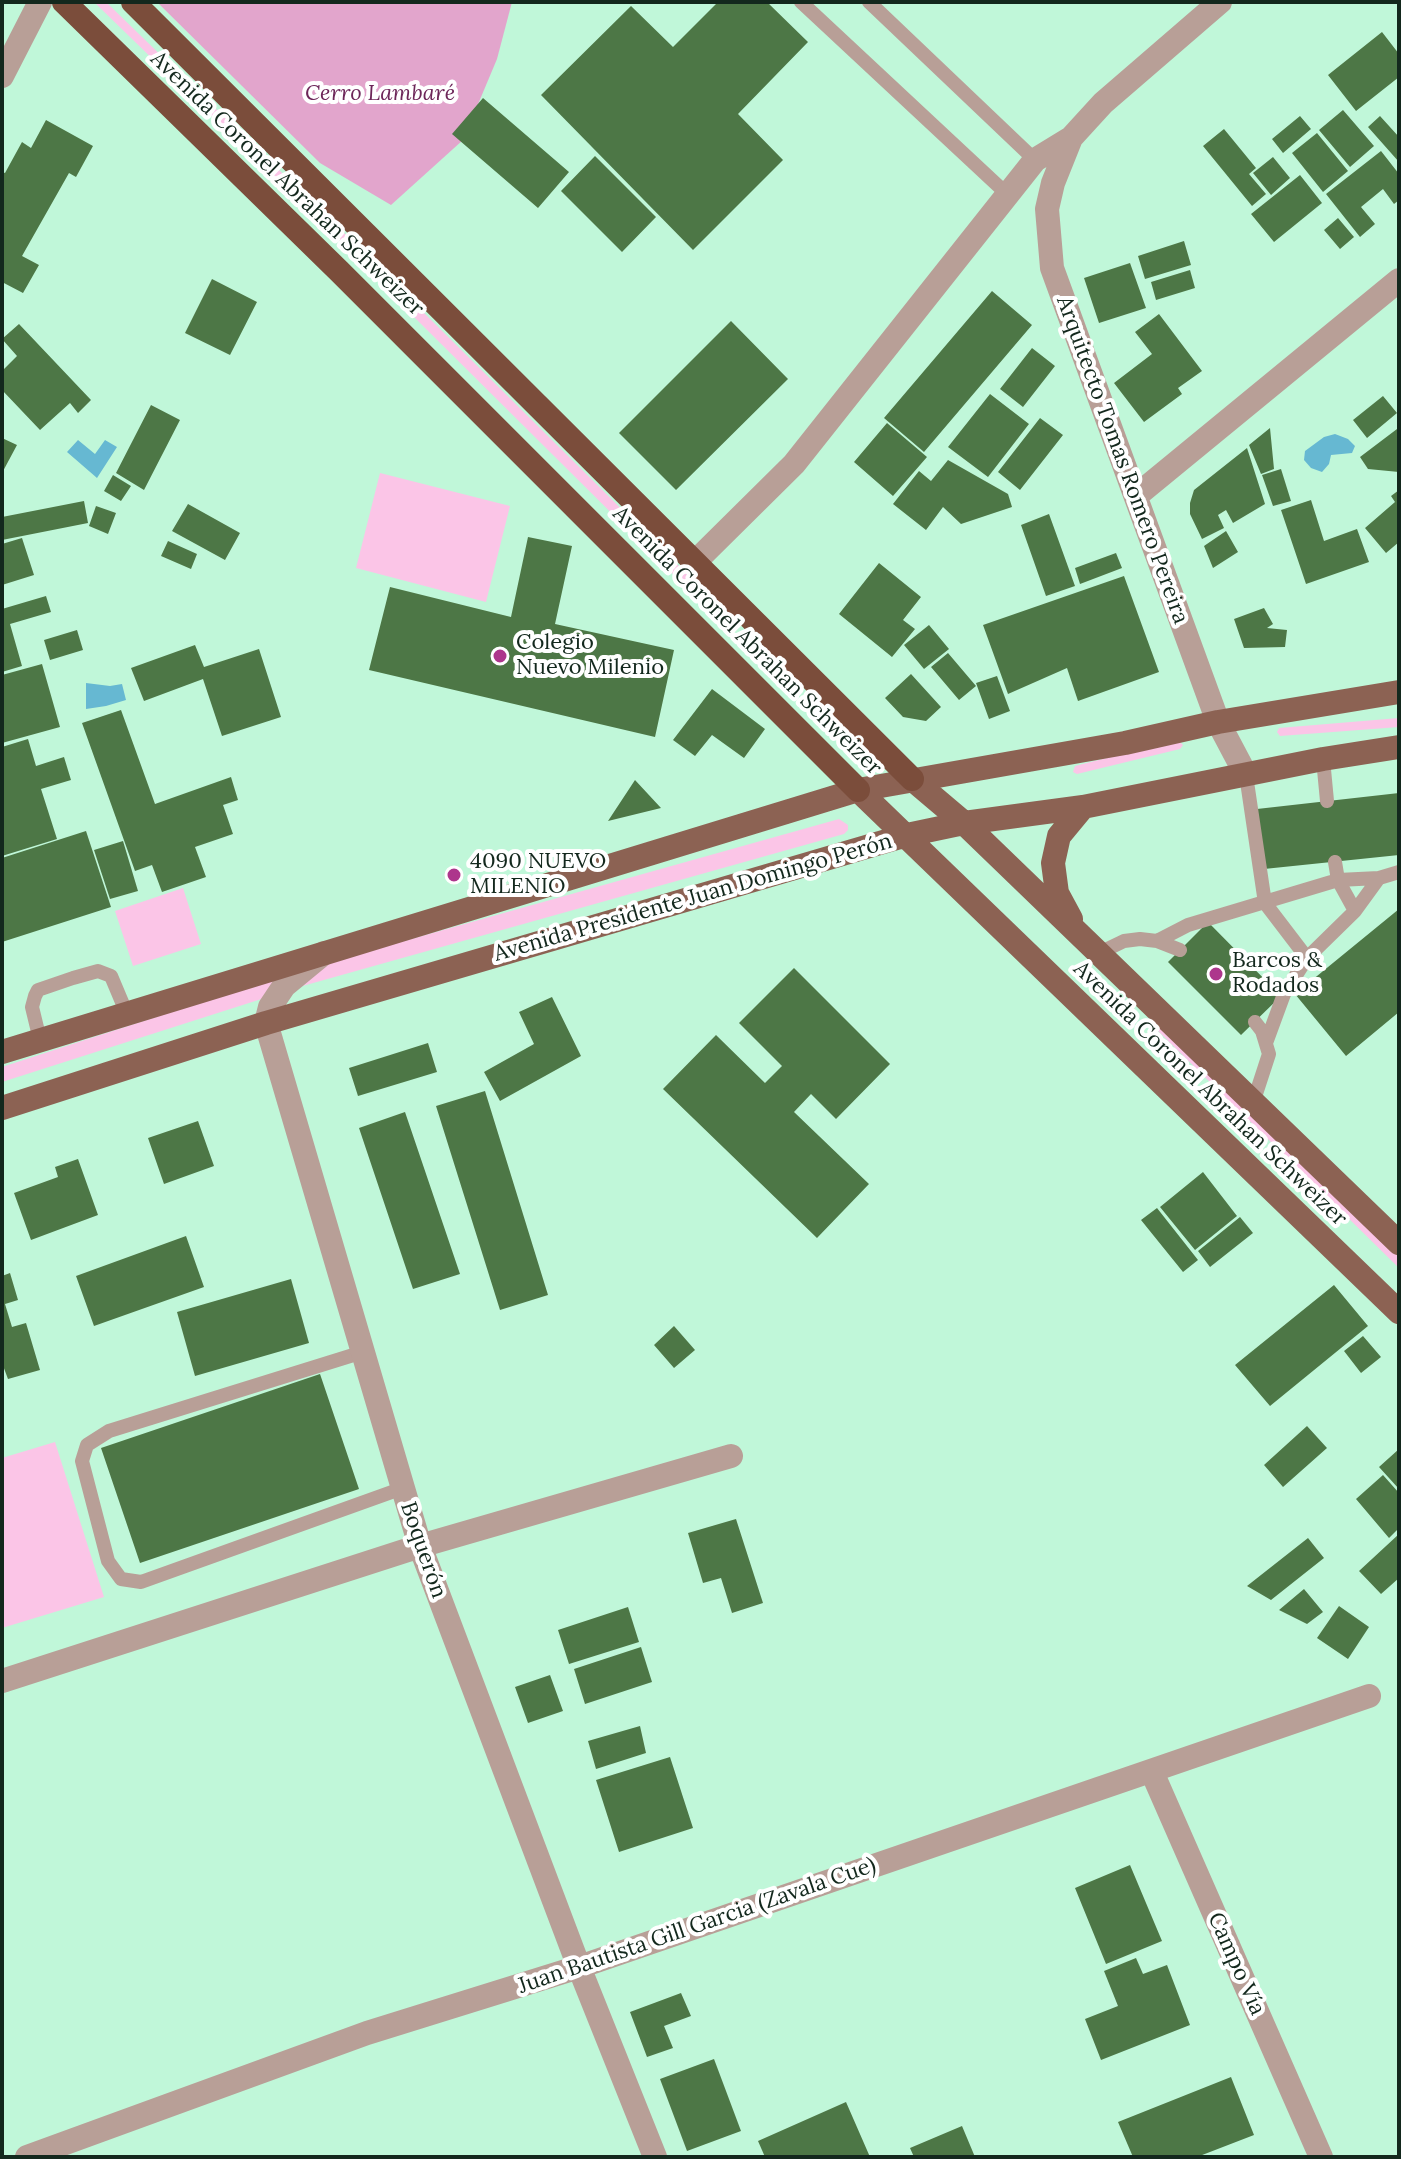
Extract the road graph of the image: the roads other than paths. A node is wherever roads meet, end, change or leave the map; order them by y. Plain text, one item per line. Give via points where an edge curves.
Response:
1 (40, 2) edge
2 (64, 2) edge
3 (133, 2) edge
4 (801, 2) edge
5 (869, 2) edge
6 (1220, 2) edge
7 (2, 76) edge
8 (1071, 138) junction
9 (1035, 160) junction
10 (1008, 195) junction
11 (1399, 280) edge
12 (1136, 496) junction
13 (695, 562) junction
14 (1399, 692) edge
15 (1218, 722) junction
16 (1399, 747) edge
17 (1323, 759) junction
18 (1246, 775) junction
19 (912, 779) junction
20 (858, 790) junction
21 (1327, 801) dead end
22 (1083, 807) junction
23 (964, 823) junction
24 (907, 835) junction
25 (1335, 862) dead end
26 (1399, 872) edge
27 (1379, 878) junction
28 (1338, 880) junction
29 (1265, 903) junction
30 (1355, 911) junction
31 (1157, 941) junction
32 (1089, 946) junction
33 (328, 950) junction
34 (1180, 950) dead end
35 (1307, 958) junction
36 (127, 1014) junction
37 (1255, 1022) dead end
38 (266, 1023) junction
39 (40, 1040) junction
40 (1266, 1043) junction
41 (2, 1052) edge
42 (1253, 1103) junction
43 (2, 1108) edge
44 (1399, 1243) edge
45 (1399, 1312) edge
46 (363, 1352) junction
47 (731, 1456) dead end
48 (403, 1488) junction
49 (420, 1546) junction
50 (2, 1681) edge
51 (1369, 1696) dead end
52 (1152, 1772) junction
53 (579, 1967) junction
54 (27, 2157) edge
55 (655, 2157) edge
56 (1321, 2157) edge

1 - 7 street
2 - 20 highway, Avenida Coronel Abrahan Schweizer
3 - 13 highway, Avenida Coronel Abrahan Schweizer
4 - 10 lane
5 - 9 lane
6 - 8 street, Arquitecto Tomas Romero Pereira via 1103,103
8 - 9 street, Arquitecto Tomas Romero Pereira
8 - 12 street, Arquitecto Tomas Romero Pereira via 1047,209 1052,268
9 - 10 street, Arquitecto Tomas Romero Pereira
10 - 13 street, Arquitecto Tomas Romero Pereira via 794,464
11 - 12 street
12 - 15 street, Arquitecto Tomas Romero Pereira
13 - 19 highway, Avenida Coronel Abrahan Schweizer
14 - 15 main road
15 - 18 street, Arquitecto Tomas Romero Pereira
15 - 19 main road
16 - 17 main road, Avenida Presidente Juan Domingo Perón
17 - 18 main road, Avenida Presidente Juan Domingo Perón
17 - 21 lane
18 - 22 main road, Avenida Presidente Juan Domingo Perón
18 - 29 lane
19 - 20 main road
19 - 23 main road, Avenida Coronel Abrahan Schweizer
20 - 24 main road, Avenida Coronel Abrahan Schweizer
20 - 33 main road
22 - 23 main road, Avenida Presidente Juan Domingo Perón
22 - 32 main road via 1059,836 1053,863 1057,893
23 - 24 main road, Avenida Presidente Juan Domingo Perón
23 - 32 main road, Avenida Coronel Abrahan Schweizer
24 - 38 main road, Avenida Presidente Juan Domingo Perón
24 - 45 main road, Avenida Coronel Abrahan Schweizer
25 - 28 lane
26 - 27 lane
27 - 28 lane
27 - 30 lane
28 - 29 lane
28 - 30 lane
29 - 31 lane via 1188,925
29 - 35 lane
30 - 35 lane
31 - 32 lane
31 - 34 lane
32 - 42 main road, Avenida Coronel Abrahan Schweizer
33 - 36 main road
33 - 38 street via 284,986
35 - 40 lane via 1284,994
36 - 39 main road
36 - 39 lane via 111,976 98,971 73,978 38,990 32,1007
37 - 40 lane
38 - 43 main road, Avenida Presidente Juan Domingo Perón
38 - 46 street, Boquerón
39 - 41 main road
40 - 42 lane via 1269,1054
42 - 44 main road, Avenida Coronel Abrahan Schweizer
46 - 48 street, Boquerón
46 - 48 lane via 109,1431 87,1445 82,1461 108,1561 121,1579 141,1582
47 - 49 street
48 - 49 street, Boquerón
49 - 50 street
49 - 53 street, Boquerón
51 - 52 street, Juan Bautista Gill Garcia (Zavala Cue)
52 - 53 street, Juan Bautista Gill Garcia (Zavala Cue)
52 - 56 street, Campo Vía
53 - 54 street, Juan Bautista Gill Garcia (Zavala Cue) via 367,2033
53 - 55 street, Boquerón

